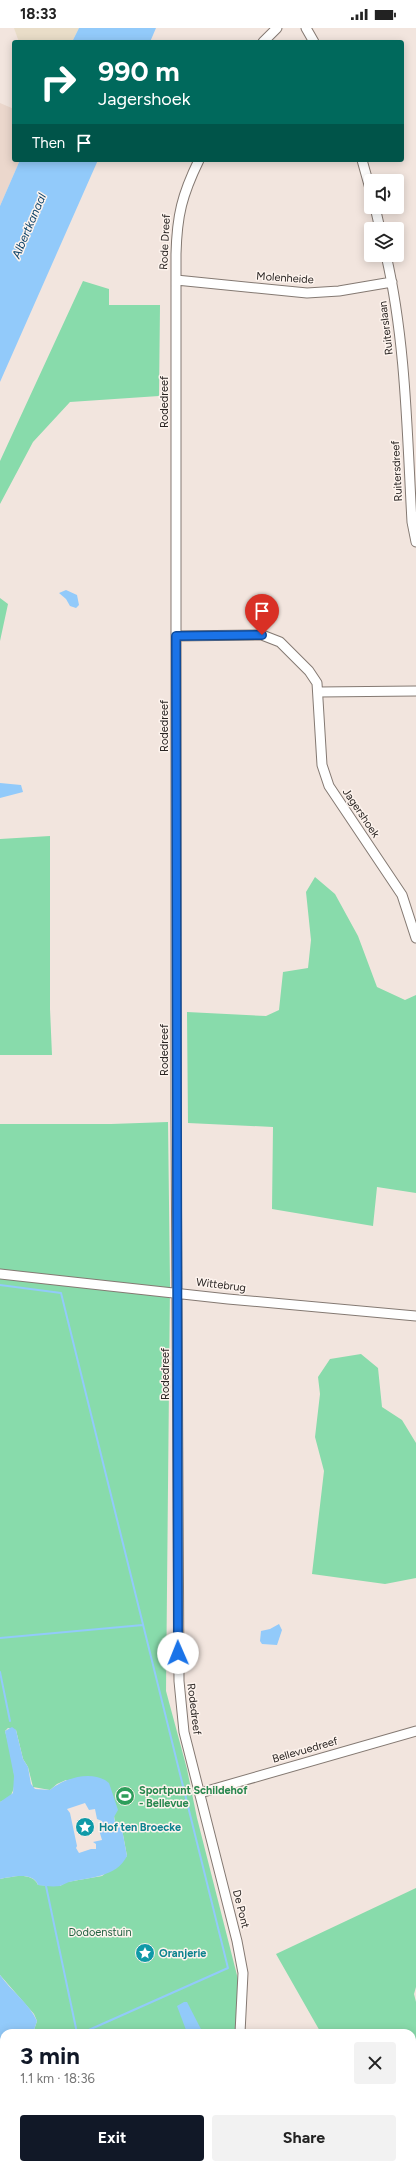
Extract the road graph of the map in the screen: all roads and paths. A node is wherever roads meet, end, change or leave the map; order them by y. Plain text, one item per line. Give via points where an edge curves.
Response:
1 (278, 28) edge
2 (306, 28) edge
3 (265, 40) edge
4 (313, 40) edge
5 (198, 162) edge
6 (363, 162) edge
7 (366, 174) edge
8 (388, 262) edge
9 (176, 280) junction
10 (392, 282) junction
11 (176, 306) joint
12 (405, 399) joint
13 (416, 542) edge
14 (176, 636) junction
15 (416, 691) edge
16 (319, 692) junction
17 (416, 938) edge
18 (0, 1274) edge
19 (177, 1292) junction
20 (416, 1316) edge
21 (416, 1731) edge
22 (200, 1793) junction
23 (240, 2029) edge

1 - 3 street
2 - 4 street
5 - 9 street, Rode Dreef via 180,206
6 - 7 street
8 - 10 street, Ruiterslaan
9 - 10 street, Molenheide via 307,293 340,292
9 - 11 street, Rode Dreef
10 - 12 street, Ruiterslaan via 401,343
11 - 14 street, Rodedreef
12 - 13 street, Ruitersdreef via 412,522
14 - 16 street, Jagershoek via 270,637 280,642 309,671 317,683
14 - 19 street, Rodedreef
15 - 16 street
16 - 17 street, Jagershoek via 320,750 322,765 330,786 402,895
18 - 19 street, Wittebrug
19 - 20 street, Wittebrug
19 - 22 street, Rodedreef via 179,1700 184,1732
21 - 22 street, Bellevuedreef
22 - 23 street, De Pont via 243,1973

